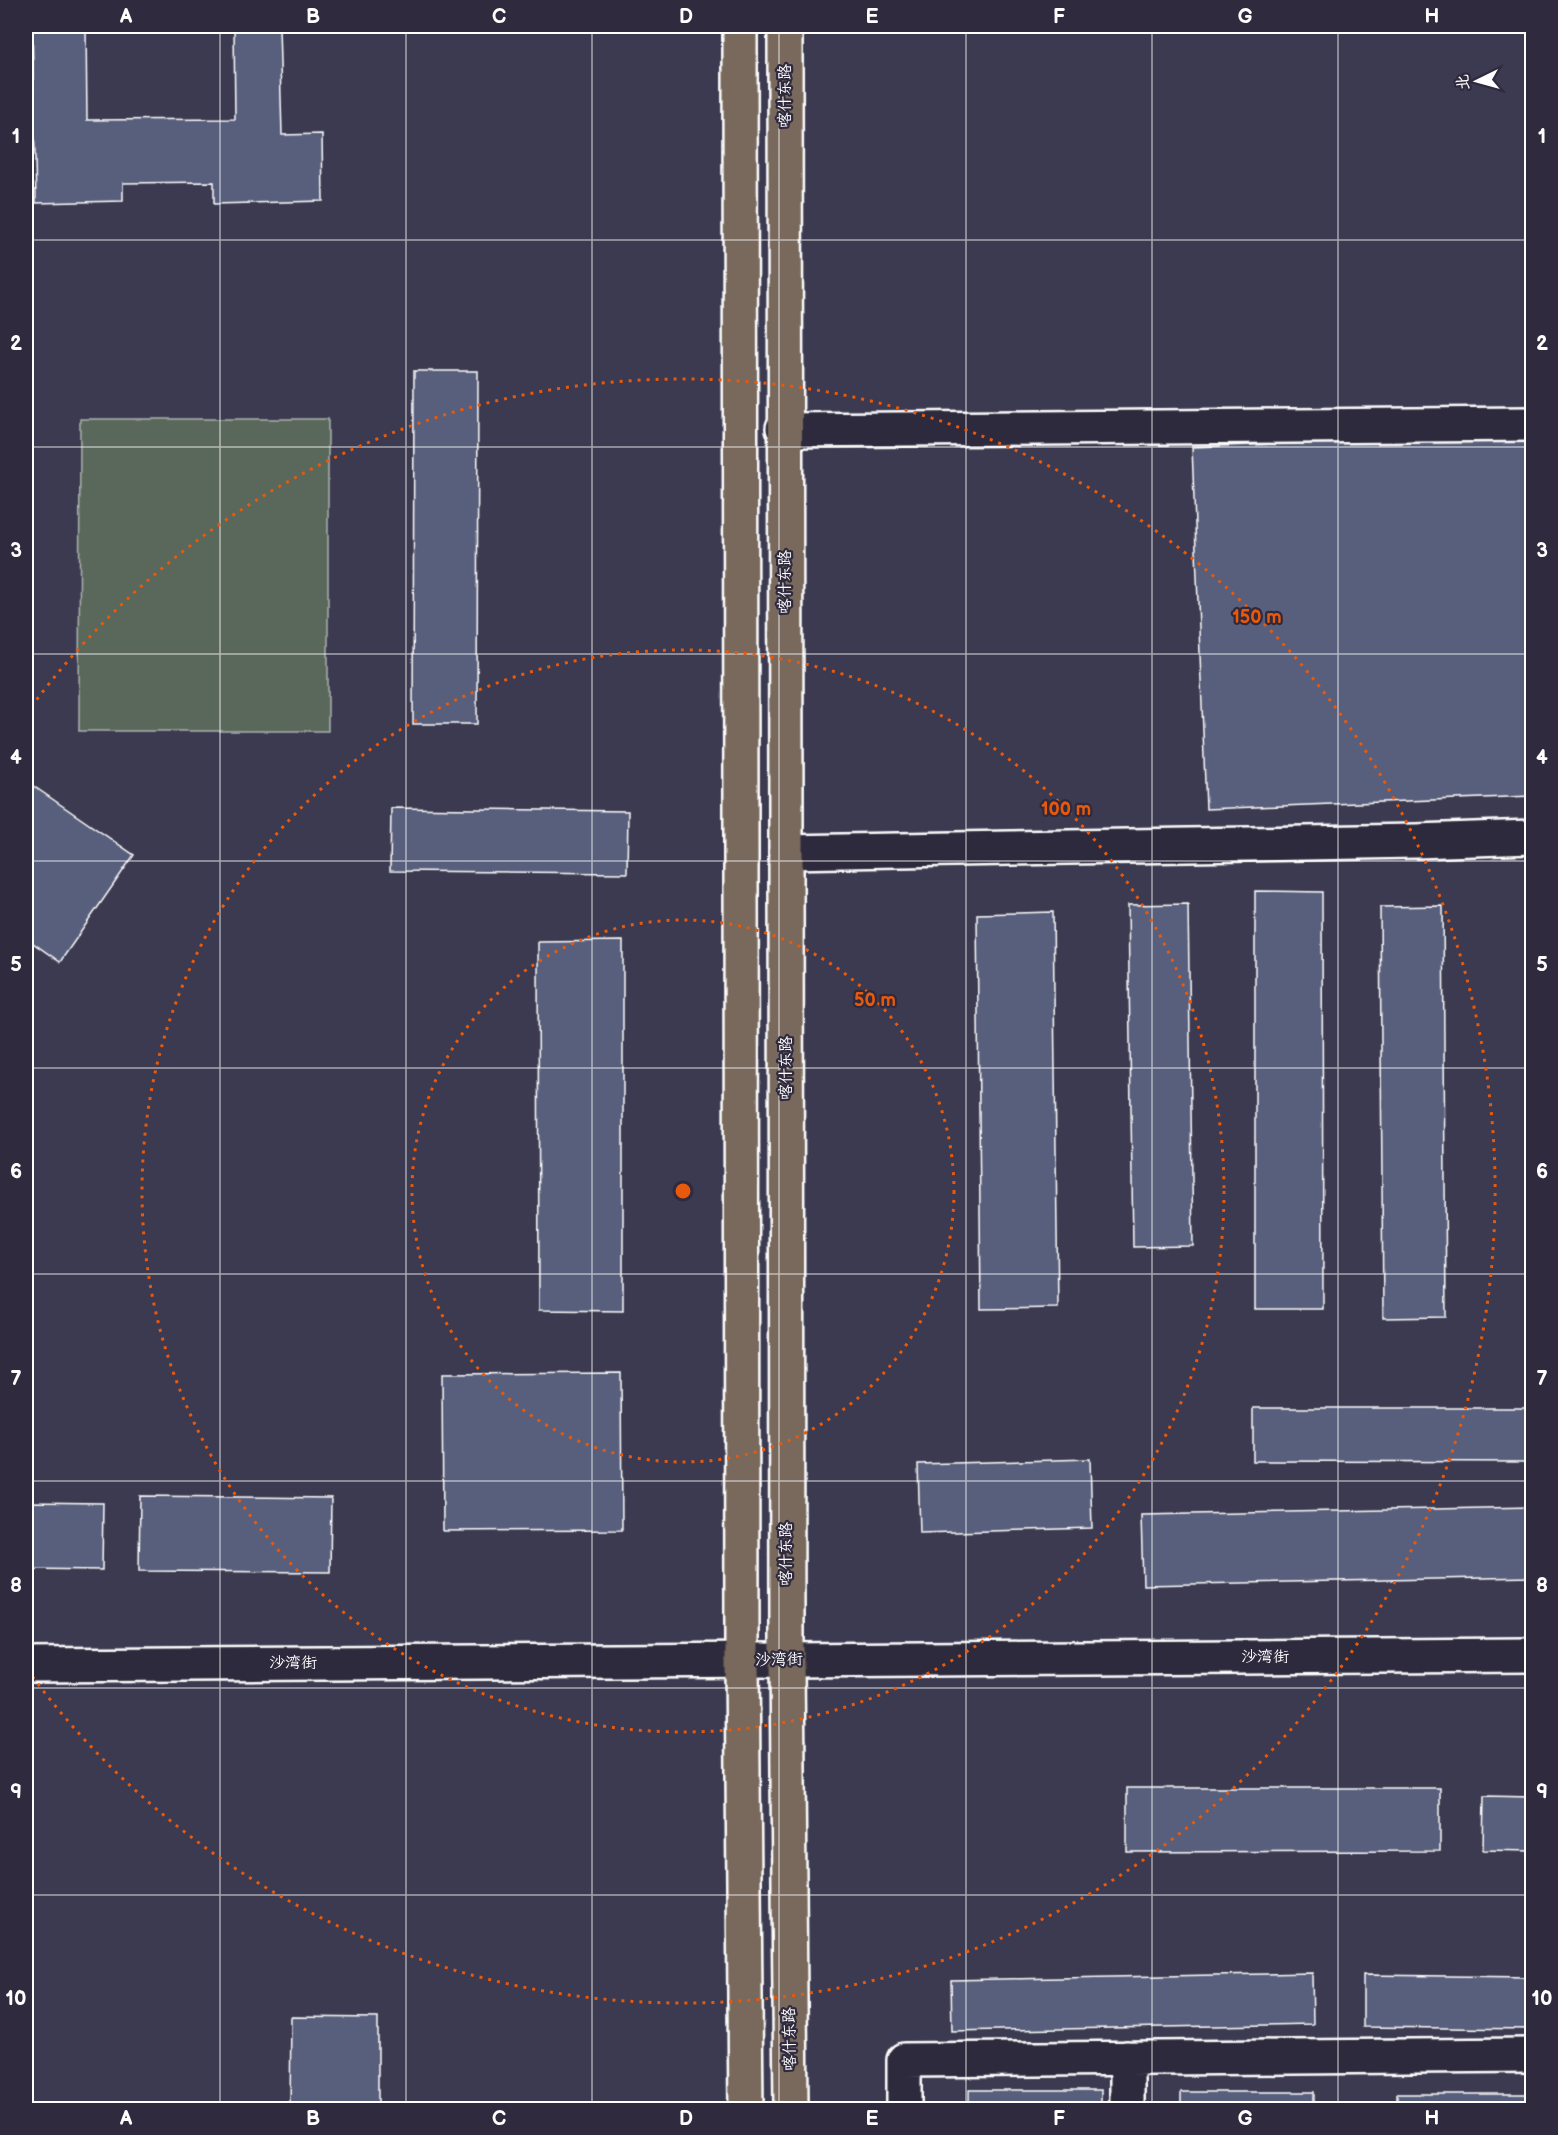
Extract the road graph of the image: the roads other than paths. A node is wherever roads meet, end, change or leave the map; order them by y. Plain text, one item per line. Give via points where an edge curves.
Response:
1 (740, 26) edge
2 (785, 26) edge
3 (1533, 424) edge
4 (784, 429) junction
5 (1533, 837) edge
6 (786, 852) junction
7 (1533, 1655) edge
8 (742, 1660) junction
9 (787, 1660) junction
10 (26, 1665) edge
11 (1533, 2055) edge
12 (1127, 2058) junction
13 (746, 2109) edge
14 (791, 2109) edge
15 (904, 2109) edge
16 (1127, 2109) edge

1 - 8 main road
2 - 4 main road, 喀什东路
3 - 4 street
4 - 6 main road, 喀什东路
5 - 6 street
6 - 9 main road, 喀什东路
7 - 9 street, 沙湾街
8 - 9 street, 沙湾街
8 - 10 street, 沙湾街
8 - 13 main road
9 - 14 main road, 喀什东路
11 - 12 street
12 - 15 street via 904,2060
12 - 16 street

